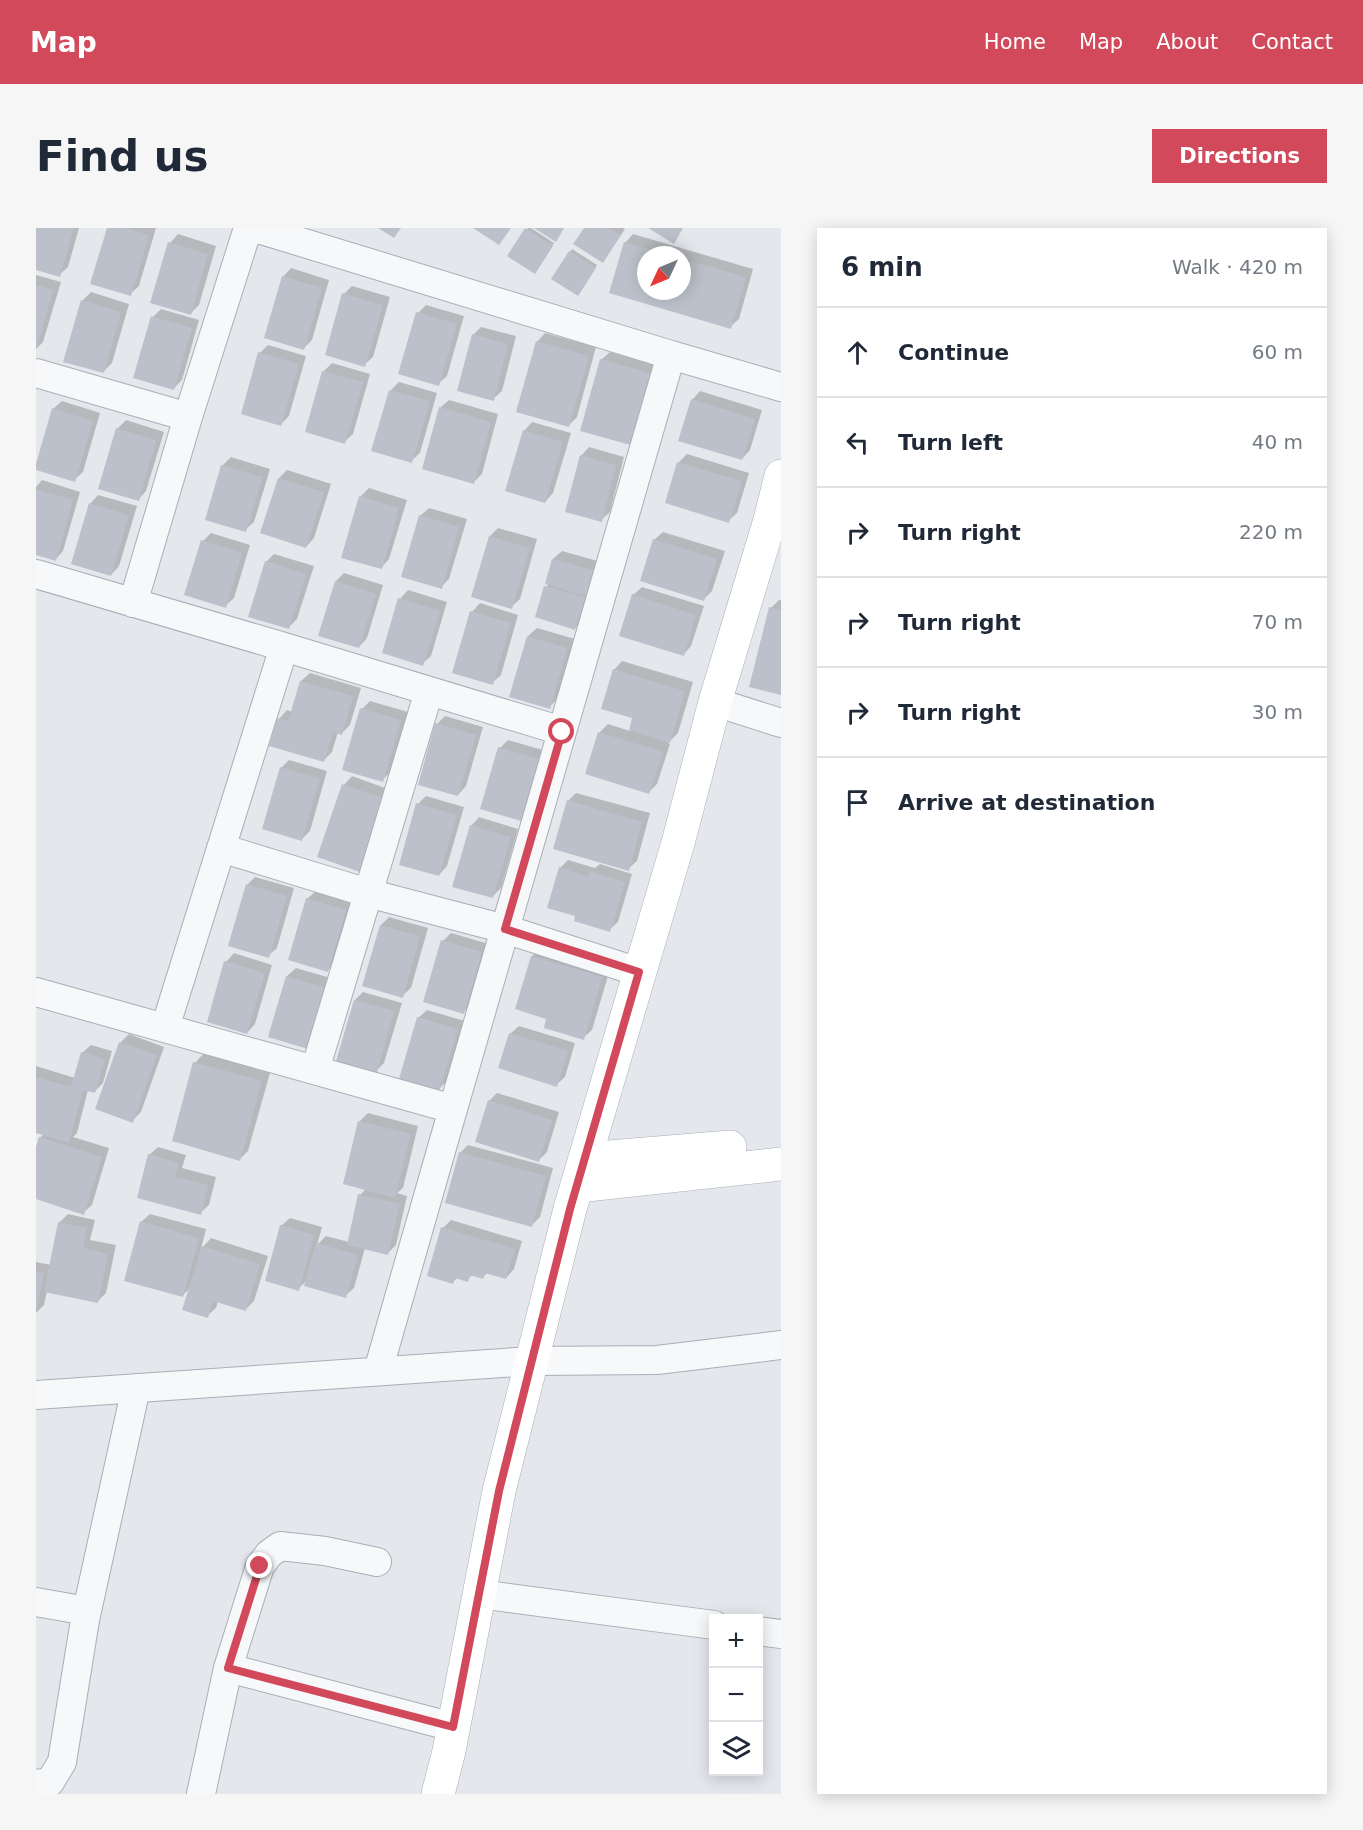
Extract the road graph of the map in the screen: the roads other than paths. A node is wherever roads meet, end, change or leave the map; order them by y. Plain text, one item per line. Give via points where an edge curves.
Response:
1 (248, 228) edge
2 (255, 228) edge
3 (320, 237) edge
4 (671, 355) junction
5 (36, 373) edge
6 (781, 387) edge
7 (188, 417) junction
8 (781, 476) edge
9 (36, 574) edge
10 (133, 603) junction
11 (284, 647) junction
12 (429, 691) junction
13 (715, 702) junction
14 (781, 723) edge
15 (562, 732) junction
16 (221, 848) junction
17 (368, 893) junction
18 (505, 929) junction
19 (639, 972) junction
20 (36, 992) edge
21 (165, 1028) junction
22 (315, 1070) junction
23 (453, 1109) junction
24 (781, 1141) edge
25 (781, 1164) edge
26 (581, 1172) junction
27 (781, 1345) edge
28 (532, 1361) junction
29 (378, 1371) junction
30 (136, 1388) junction
31 (36, 1395) edge
32 (377, 1562) dead end
33 (479, 1594) junction
34 (36, 1602) edge
35 (87, 1611) junction
36 (709, 1624) edge
37 (763, 1632) edge
38 (781, 1634) edge
39 (228, 1668) junction
40 (453, 1727) junction
41 (36, 1784) edge
42 (201, 1794) edge
43 (438, 1794) edge

1 - 7 street
2 - 3 street
3 - 4 street
4 - 6 street
4 - 15 street
5 - 7 street
7 - 10 street
8 - 13 street
9 - 10 street
10 - 11 street
11 - 12 street
11 - 16 street
12 - 15 street
12 - 17 street
13 - 14 street
13 - 19 street
15 - 18 street
16 - 17 street
16 - 21 street
17 - 18 street
17 - 22 street
18 - 19 street
18 - 23 street
19 - 26 street
20 - 21 street
21 - 22 street
22 - 23 street
23 - 29 street
24 - 26 street via 696,1151
25 - 26 street
26 - 28 street
27 - 28 street via 657,1360
28 - 29 street
28 - 33 street via 499,1491
29 - 30 street
30 - 31 street
30 - 35 street
32 - 39 street via 280,1546 260,1566
33 - 36 street
33 - 40 street
34 - 35 street
35 - 41 street via 62,1762 50,1782
37 - 38 street
39 - 40 street
39 - 42 street
40 - 43 street

